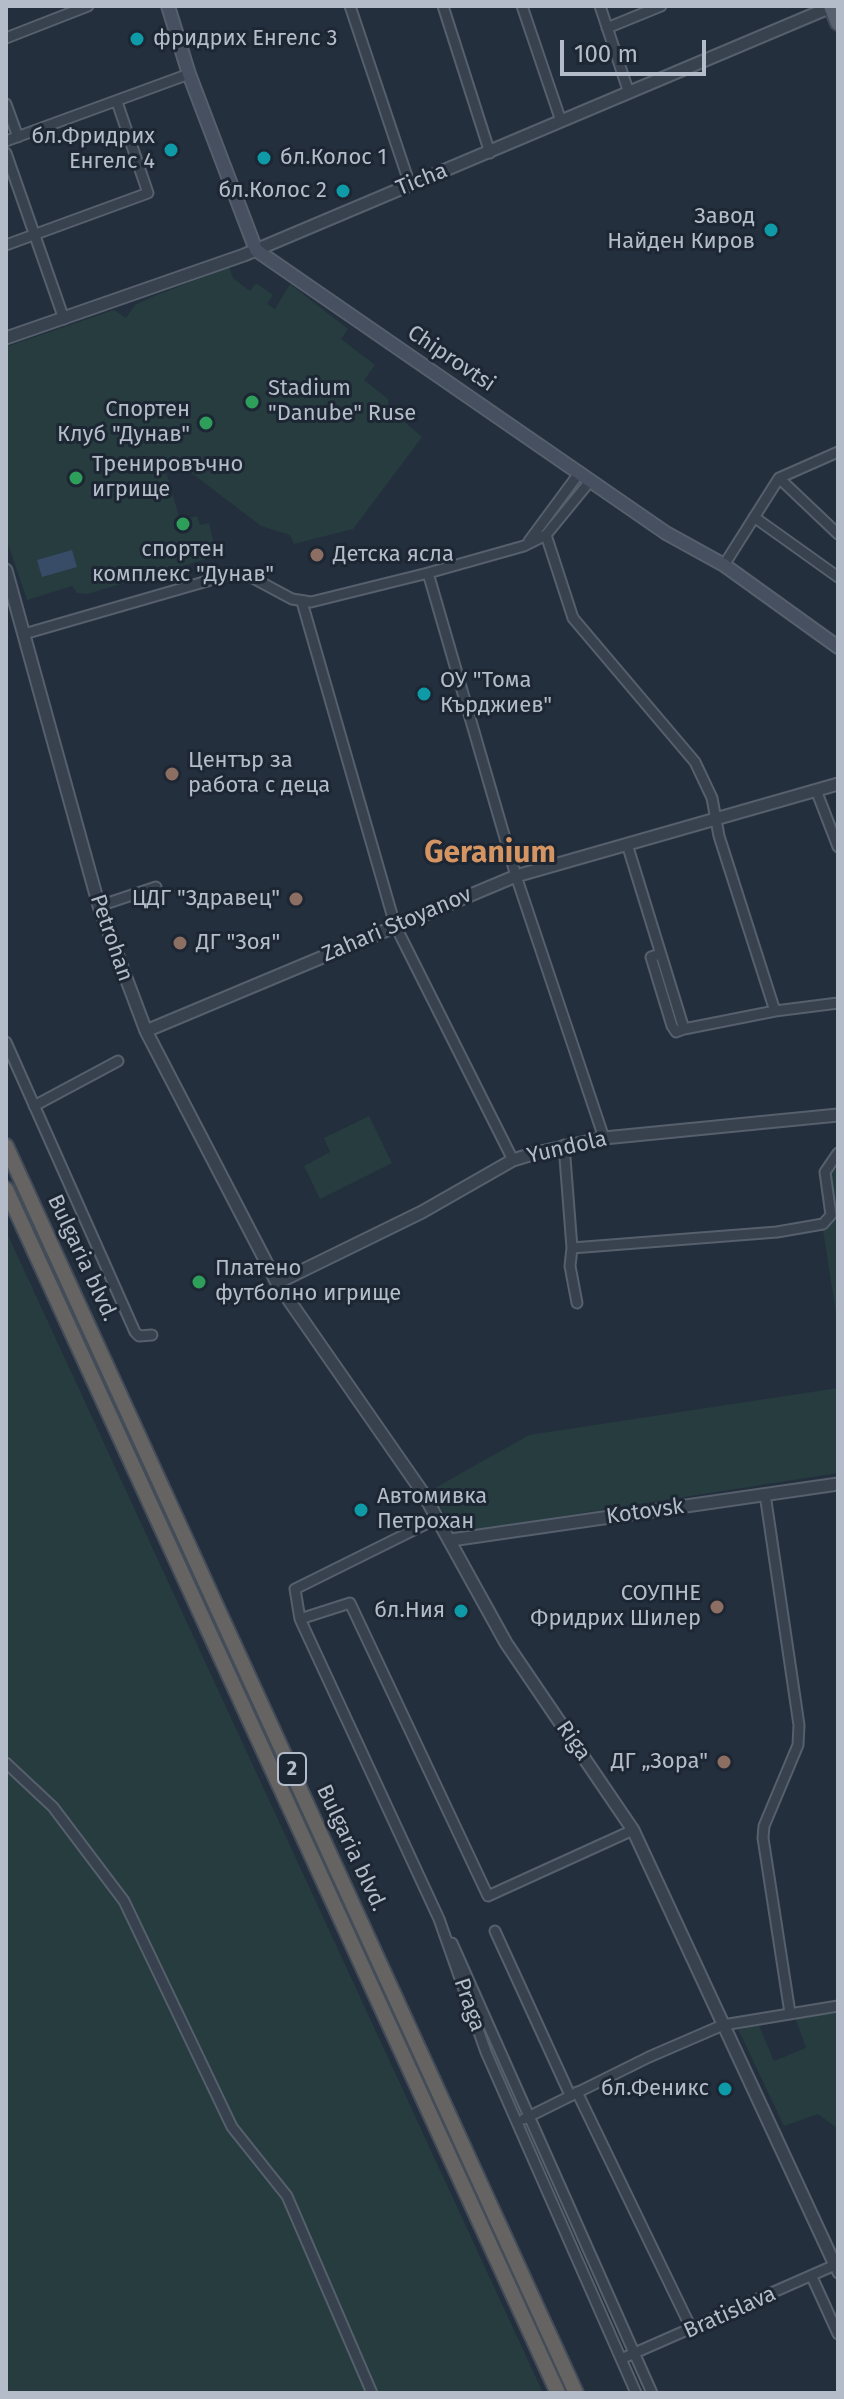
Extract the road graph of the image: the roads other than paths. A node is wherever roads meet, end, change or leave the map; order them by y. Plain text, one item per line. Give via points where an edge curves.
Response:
1 (88, 6) edge
2 (168, 6) edge
3 (350, 6) edge
4 (443, 6) edge
5 (522, 6) edge
6 (600, 6) edge
7 (661, 6) edge
8 (824, 8) edge
9 (838, 23) edge
10 (607, 28) junction
11 (6, 38) edge
12 (189, 74) junction
13 (629, 93) junction
14 (117, 102) junction
15 (6, 104) edge
16 (561, 121) junction
17 (18, 137) junction
18 (6, 141) edge
19 (6, 153) edge
20 (490, 153) junction
21 (410, 185) junction
22 (34, 236) junction
23 (6, 245) edge
24 (256, 250) junction
25 (64, 319) junction
26 (6, 338) edge
27 (838, 452) edge
28 (585, 476) junction
29 (779, 478) junction
30 (754, 517) junction
31 (838, 534) edge
32 (546, 535) junction
33 (524, 546) junction
34 (724, 565) junction
35 (6, 570) edge
36 (836, 572) edge
37 (428, 573) junction
38 (302, 602) junction
39 (24, 634) junction
40 (838, 647) edge
41 (838, 784) edge
42 (816, 790) junction
43 (715, 818) junction
44 (627, 844) junction
45 (838, 847) edge
46 (516, 876) junction
47 (156, 887) dead end
48 (99, 906) junction
49 (395, 925) junction
50 (838, 1003) edge
51 (775, 1011) junction
52 (146, 1031) junction
53 (6, 1042) edge
54 (118, 1061) dead end
55 (34, 1106) junction
56 (838, 1115) edge
57 (604, 1138) junction
58 (564, 1145) junction
59 (6, 1146) edge
60 (838, 1153) edge
61 (513, 1160) junction
62 (6, 1189) edge
63 (572, 1248) junction
64 (277, 1283) junction
65 (577, 1303) dead end
66 (152, 1335) dead end
67 (838, 1484) edge
68 (765, 1494) junction
69 (438, 1518) junction
70 (451, 1540) junction
71 (300, 1619) junction
72 (6, 1763) edge
73 (633, 1830) junction
74 (439, 1919) junction
75 (495, 1931) dead end
76 (838, 2006) edge
77 (790, 2013) junction
78 (723, 2025) junction
79 (573, 2093) junction
80 (529, 2116) junction
81 (516, 2124) junction
82 (837, 2267) edge
83 (812, 2277) junction
84 (692, 2330) junction
85 (838, 2334) edge
86 (634, 2354) junction
87 (621, 2359) junction
88 (372, 2393) edge
89 (558, 2393) edge
90 (576, 2393) edge
91 (636, 2393) edge
92 (652, 2393) edge

1 - 11 street
2 - 12 main road
3 - 21 street
4 - 20 street
5 - 16 street
6 - 10 street
7 - 10 street
8 - 9 main road
8 - 13 street, Ticha
10 - 13 street
12 - 14 street
12 - 24 main road
13 - 16 street, Ticha
14 - 17 street
14 - 22 street via 148,193
15 - 17 street
16 - 20 street, Ticha
17 - 18 street
19 - 22 street
20 - 21 street, Ticha
21 - 24 street, Ticha
22 - 23 street
22 - 25 street
24 - 25 street, Ticha
24 - 28 main road, Chiprovtsi
25 - 26 street, Ticha
27 - 29 street
28 - 32 street
28 - 33 street
28 - 34 main road, Chiprovtsi via 666,533
29 - 30 street
29 - 31 street
30 - 34 street
30 - 36 street
32 - 33 street
32 - 43 street via 573,618 695,762
33 - 37 street
34 - 40 main road, Chiprovtsi
35 - 39 street, Petrohan
37 - 38 street
37 - 46 street
38 - 39 street via 235,573
38 - 49 street
39 - 48 street, Petrohan
41 - 42 street, Zahari Stoyanov
42 - 43 street, Zahari Stoyanov
42 - 45 street
43 - 44 street, Zahari Stoyanov
43 - 51 street
44 - 46 street, Zahari Stoyanov
44 - 51 street via 684,1029
46 - 49 street, Zahari Stoyanov
46 - 57 street
47 - 48 street
48 - 52 street, Petrohan
49 - 52 street, Zahari Stoyanov
49 - 61 street
50 - 51 street
52 - 64 street, Petrohan
53 - 55 street
54 - 55 street
55 - 66 street via 135,1332
56 - 57 street, Yundola
57 - 58 street, Yundola
58 - 61 street, Yundola
58 - 63 street
59 - 90 highway, Bulgaria blvd. / 2
60 - 63 street via 825,1172 831,1215 823,1224
61 - 64 street, Yundola via 422,1212
62 - 89 highway, Bulgaria blvd. / 2
63 - 65 street
64 - 69 street, Riga
67 - 68 street, Kotovsk
68 - 70 street, Kotovsk
68 - 77 street via 799,1725 793,1758 763,1838
69 - 70 street, Riga
69 - 71 street via 295,1589
70 - 73 street, Riga via 506,1643
71 - 73 street via 350,1603 488,1896
71 - 74 street, Praga
72 - 88 street via 53,1807 124,1901 232,2127 287,2196
73 - 78 street, Riga
74 - 80 street
74 - 81 street, Praga
75 - 79 street
76 - 77 street
77 - 78 street
78 - 79 street
78 - 82 street, Riga
79 - 80 street
79 - 84 street
80 - 81 street
80 - 86 street
81 - 87 street, Praga
82 - 83 street, Bratislava
83 - 84 street, Bratislava
83 - 85 street
84 - 86 street, Bratislava
86 - 87 street, Bratislava
86 - 92 street
87 - 91 street, Praga

